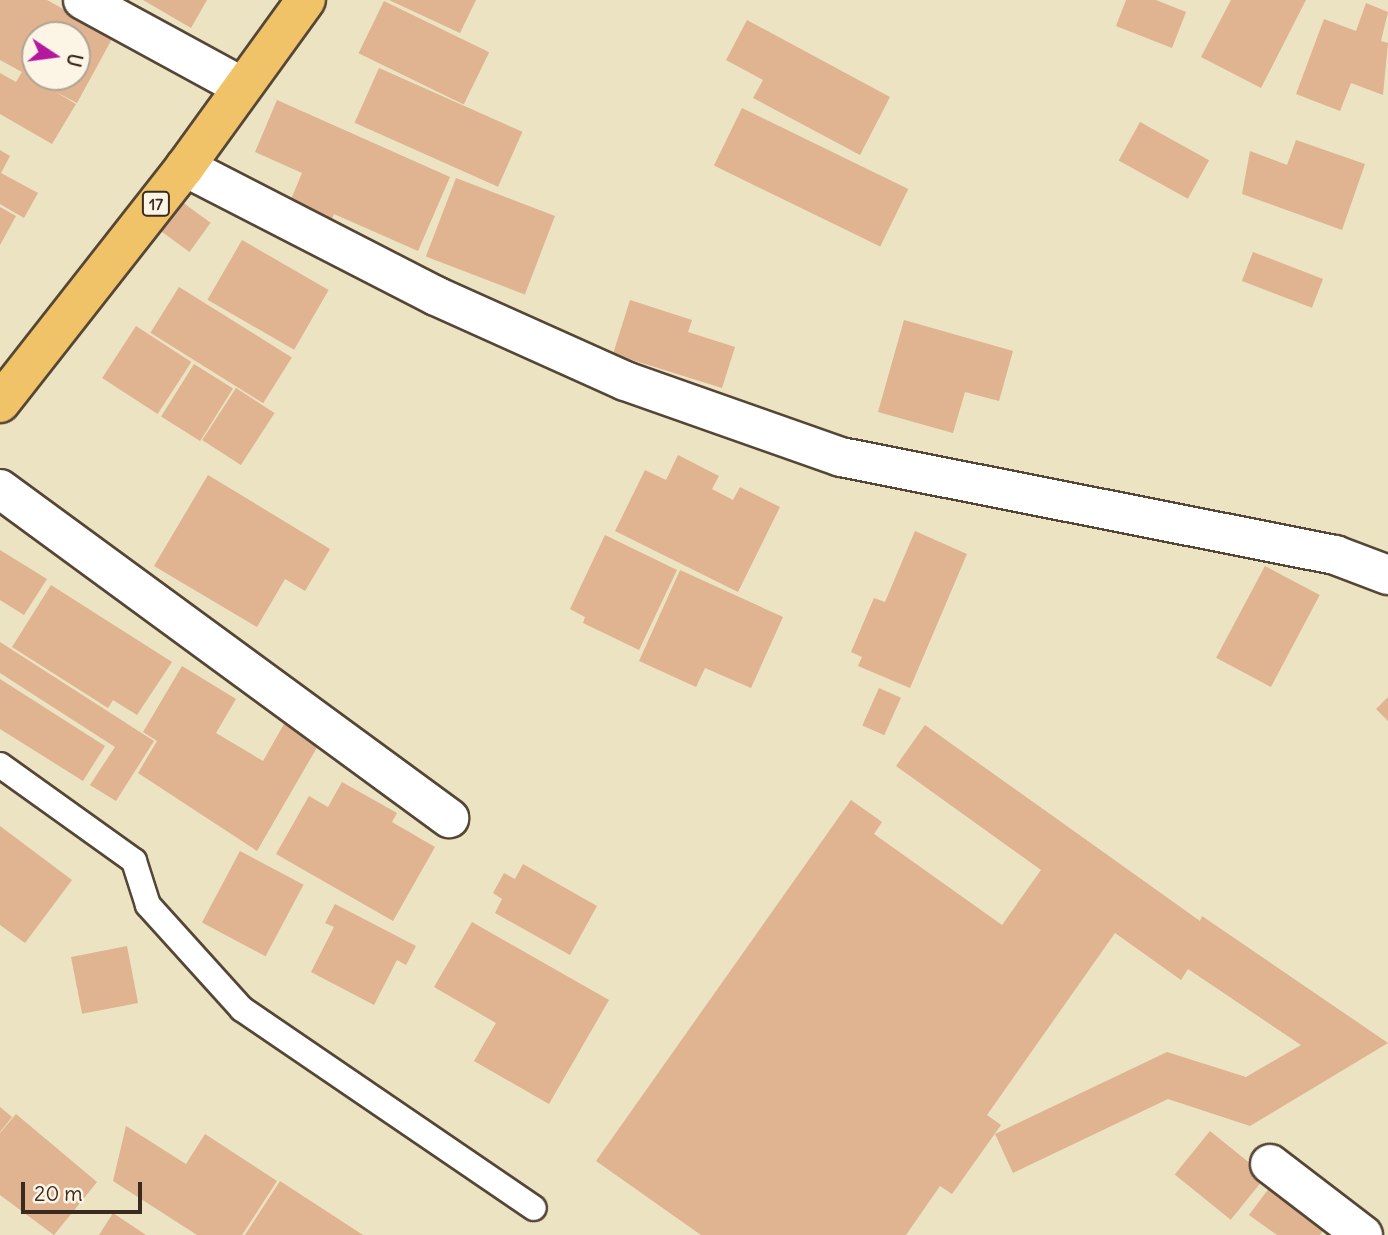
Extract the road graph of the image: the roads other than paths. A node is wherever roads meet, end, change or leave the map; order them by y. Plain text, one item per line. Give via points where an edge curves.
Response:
1 (83, 0) edge
2 (306, 0) edge
3 (239, 85) junction
4 (185, 167) junction
5 (0, 403) edge
6 (0, 489) edge
7 (1388, 575) edge
8 (0, 765) edge
9 (449, 818) dead end
10 (1270, 1164) dead end
11 (534, 1208) dead end
12 (1363, 1235) edge

1 - 3 street
2 - 3 highway, 17
3 - 4 highway, 17
4 - 5 highway, 17
4 - 7 street via 436,296 625,381 841,457 1335,555
6 - 9 street
8 - 11 lane via 134,861 148,905 242,1009
10 - 12 street

